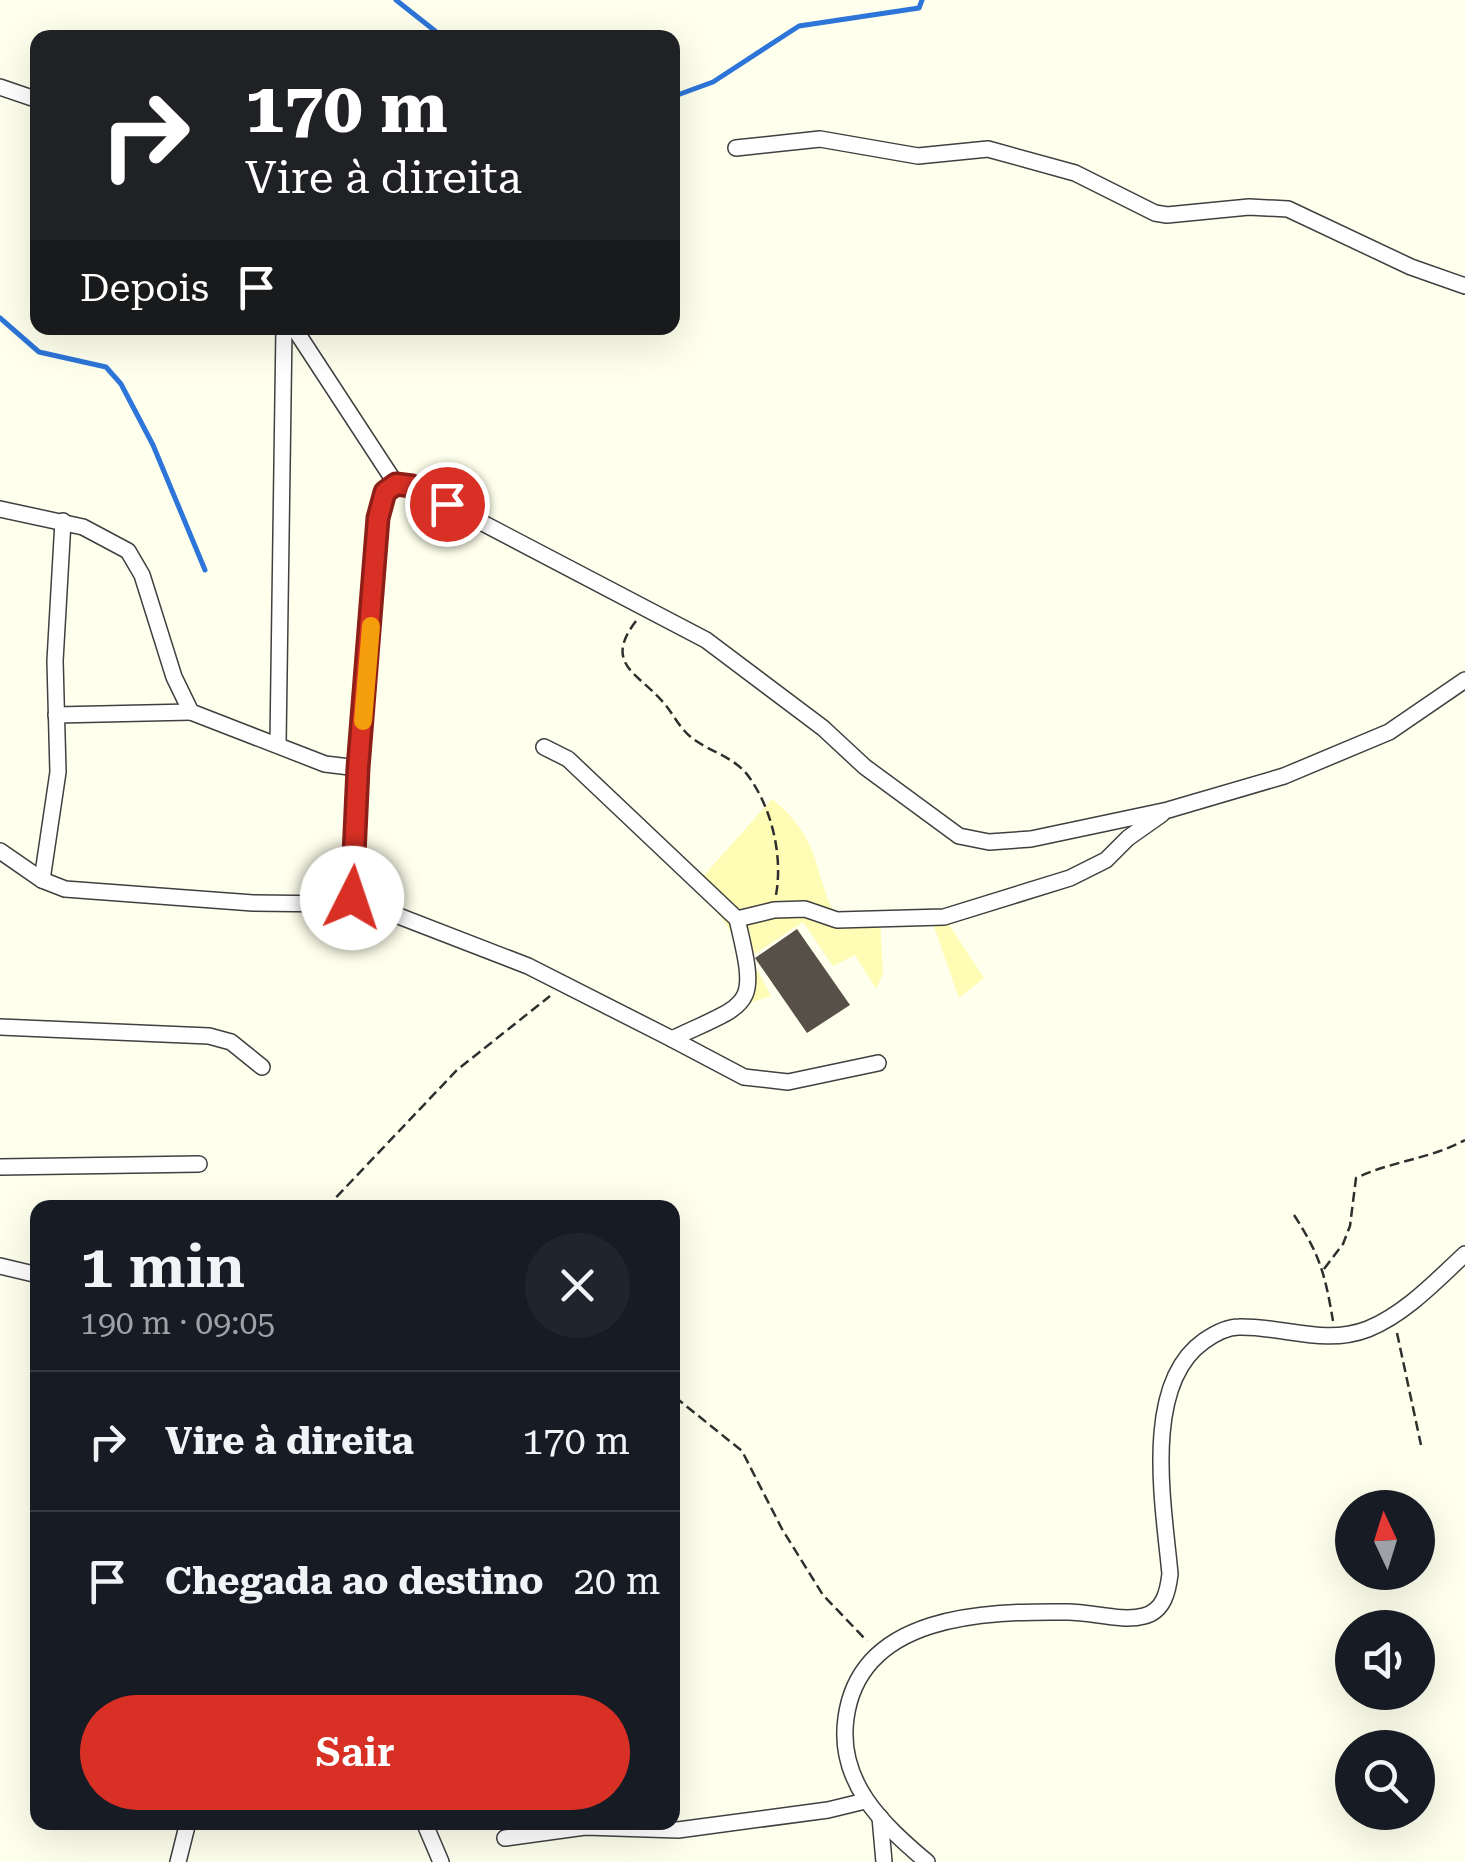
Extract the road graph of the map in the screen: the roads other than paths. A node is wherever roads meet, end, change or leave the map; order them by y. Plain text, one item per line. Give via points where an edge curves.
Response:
1 (0, 88) edge
2 (30, 97) edge
3 (736, 148) dead end
4 (1465, 286) edge
5 (284, 335) edge
6 (299, 335) edge
7 (396, 484) junction
8 (0, 509) edge
9 (63, 521) junction
10 (1465, 680) edge
11 (191, 712) junction
12 (56, 715) junction
13 (278, 743) junction
14 (544, 747) dead end
15 (358, 768) junction
16 (1168, 810) junction
17 (0, 851) edge
18 (42, 880) junction
19 (352, 898) junction
20 (737, 919) junction
21 (0, 1027) edge
22 (672, 1039) junction
23 (878, 1063) dead end
24 (262, 1068) dead end
25 (199, 1164) dead end
26 (0, 1167) edge
27 (1465, 1254) edge
28 (0, 1266) edge
29 (30, 1273) edge
30 (865, 1802) junction
31 (880, 1817) junction
32 (186, 1830) edge
33 (427, 1830) edge
34 (563, 1830) edge
35 (680, 1830) edge
36 (505, 1838) dead end
37 (178, 1862) edge
38 (441, 1862) edge
39 (884, 1862) edge
40 (928, 1862) edge

1 - 2 street
3 - 4 street via 820,139 918,156 988,149 1075,173 1155,213 1288,209
5 - 13 street
6 - 7 street
7 - 15 street via 385,492 378,518
7 - 16 street via 412,486 706,640 959,836 1031,839
8 - 9 street
9 - 11 street via 128,551
9 - 12 street
10 - 16 street via 1389,732 1284,776
11 - 12 street
11 - 13 street
12 - 18 street via 58,772
13 - 15 street via 326,764
14 - 20 street via 568,758
15 - 19 street
16 - 20 street via 1106,860 1070,878 944,917 837,920 805,909
17 - 18 street
18 - 19 street via 65,889 217,901 336,904
19 - 22 street via 486,948
20 - 22 street via 750,986 741,1006
21 - 24 street via 209,1036 231,1042
22 - 23 street via 744,1077 788,1082
25 - 26 street
27 - 30 street via 1392,1317 1366,1330 1336,1337 1233,1327 1200,1344 1169,1389 1162,1430 1168,1595 1145,1616 980,1615 919,1629 879,1652 849,1691 843,1737
28 - 29 street
30 - 31 street
30 - 35 street
31 - 39 street
31 - 40 street
32 - 37 street
33 - 38 street
34 - 36 street

